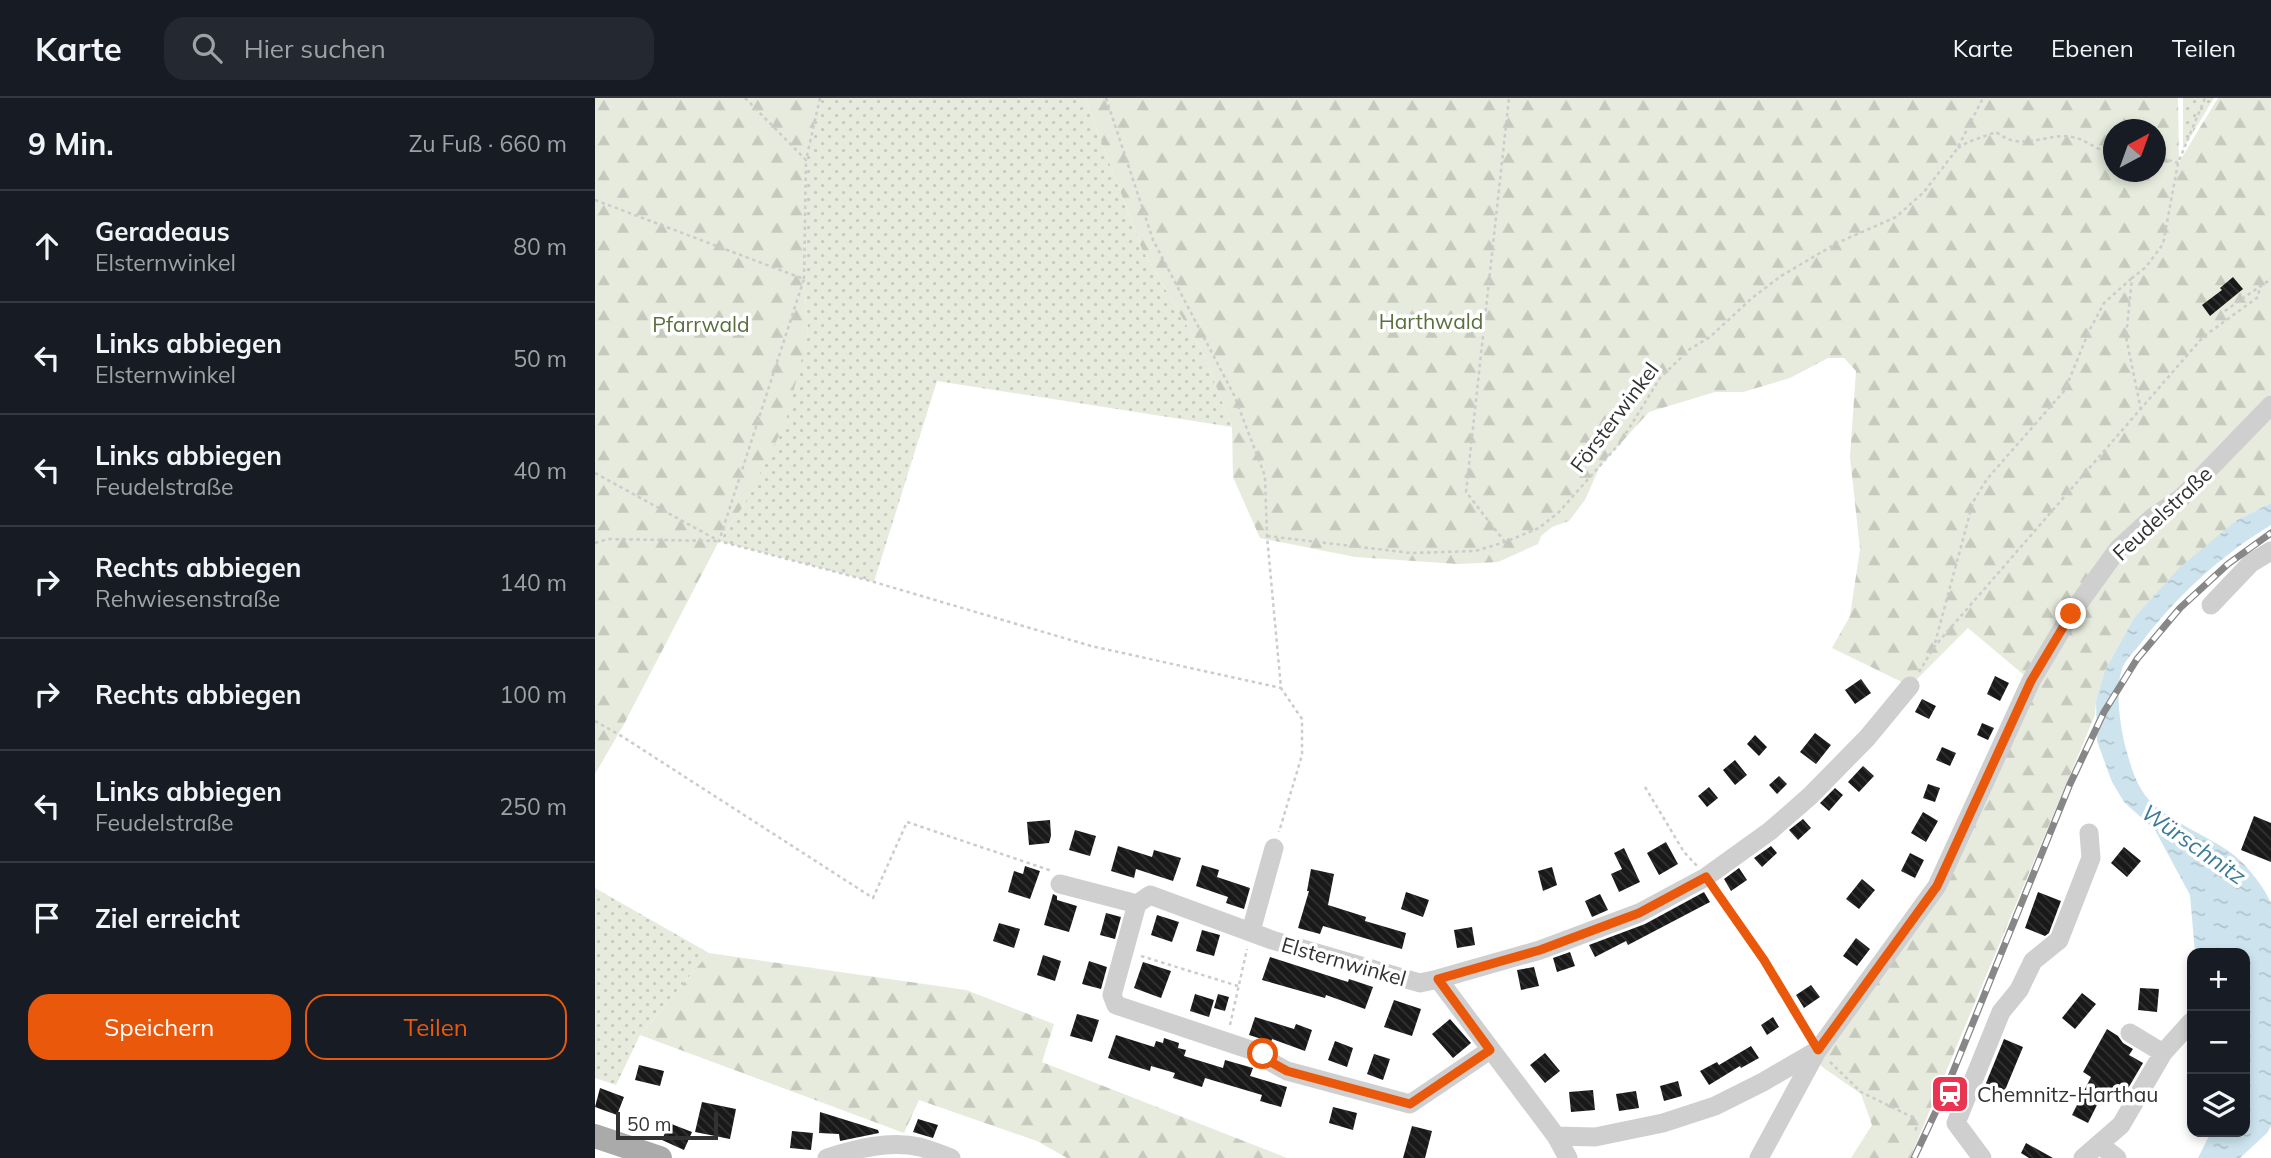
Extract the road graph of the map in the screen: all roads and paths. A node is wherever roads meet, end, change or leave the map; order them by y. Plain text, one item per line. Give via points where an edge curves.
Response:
1 (745, 98) edge
2 (820, 98) edge
3 (1106, 98) edge
4 (1509, 98) edge
5 (1983, 98) edge
6 (2205, 98) edge
7 (1957, 149) junction
8 (2103, 151) edge
9 (2166, 159) edge
10 (806, 160) junction
11 (2178, 163) junction
12 (595, 200) edge
13 (2133, 278) junction
14 (804, 279) junction
15 (2271, 279) edge
16 (2260, 286) junction
17 (2219, 315) dead end
18 (2271, 405) edge
19 (2141, 410) junction
20 (595, 473) edge
21 (1267, 536) junction
22 (719, 541) junction
23 (1505, 542) junction
24 (595, 543) edge
25 (2271, 551) edge
26 (2211, 605) dead end
27 (1934, 647) junction
28 (1910, 686) joint
29 (1281, 688) junction
30 (595, 720) edge
31 (1645, 787) dead end
32 (2089, 833) dead end
33 (1274, 848) joint
34 (1706, 877) junction
35 (1060, 884) joint
36 (1137, 904) junction
37 (1251, 931) junction
38 (1124, 951) junction
39 (1438, 979) junction
40 (1238, 986) junction
41 (2187, 1026) edge
42 (2130, 1033) dead end
43 (1226, 1041) junction
44 (1490, 1050) junction
45 (2163, 1053) junction
46 (1821, 1054) junction
47 (1915, 1133) dead end
48 (595, 1136) edge
49 (1556, 1136) junction
50 (2101, 1145) junction
51 (660, 1158) edge
52 (827, 1158) edge
53 (951, 1158) edge
54 (1568, 1158) edge
55 (1759, 1158) edge
56 (1982, 1158) edge
57 (2083, 1158) edge
58 (2117, 1158) edge

1 - 10 path
2 - 10 path
3 - 21 path via 1153,240 1234,395 1265,476
4 - 23 path via 1466,492
5 - 7 path, Försterwinkel
6 - 11 path
7 - 8 path via 1996,132 2011,140 2031,142 2075,137
7 - 23 path, Försterwinkel via 1924,192 1896,217 1837,243 1781,276 1710,337 1689,349 1660,379 1620,443 1559,512
9 - 11 path
10 - 14 path
11 - 13 path via 2163,244
12 - 14 path
13 - 19 path via 2126,337
13 - 27 path via 2104,303 2065,390 1987,479 1973,502
14 - 22 path
15 - 16 path
16 - 17 path
16 - 19 path via 2257,297 2203,337
18 - 46 street, Feudelstraße via 2182,498 2118,549 2071,614 2031,681 1937,886
19 - 27 path
20 - 22 path
21 - 23 path, Försterwinkel via 1411,553 1475,551
21 - 29 path
22 - 24 path via 608,539
22 - 29 path via 1091,646
25 - 26 street via 2251,563
27 - 28 path
28 - 34 street, Elsternwinkel via 1810,796
29 - 33 path via 1302,719 1302,755
30 - 35 path via 873,898 907,821 1050,869
31 - 34 path via 1684,852
32 - 56 street via 2091,858 2059,940 2033,961 2019,990 2001,1012 1957,1123
33 - 37 street
34 - 39 street, Elsternwinkel via 1639,913 1540,950
34 - 46 path
35 - 36 street, Elsternwinkel
36 - 37 street, Elsternwinkel via 1150,895
36 - 38 street
37 - 39 street, Elsternwinkel via 1420,983
37 - 40 path
38 - 40 path
38 - 43 street via 1112,995 1116,1005
39 - 44 street
40 - 43 path
41 - 45 street
42 - 45 street
43 - 44 street via 1263,1054 1287,1071 1410,1104
44 - 49 street
45 - 50 street via 2121,1125
46 - 47 path via 1861,1092 1914,1118
46 - 49 street, Feudelstraße via 1715,1106 1663,1123 1595,1137
46 - 55 street
48 - 51 main road
49 - 54 street
50 - 57 street
50 - 58 street
52 - 53 street via 861,1148 896,1145

